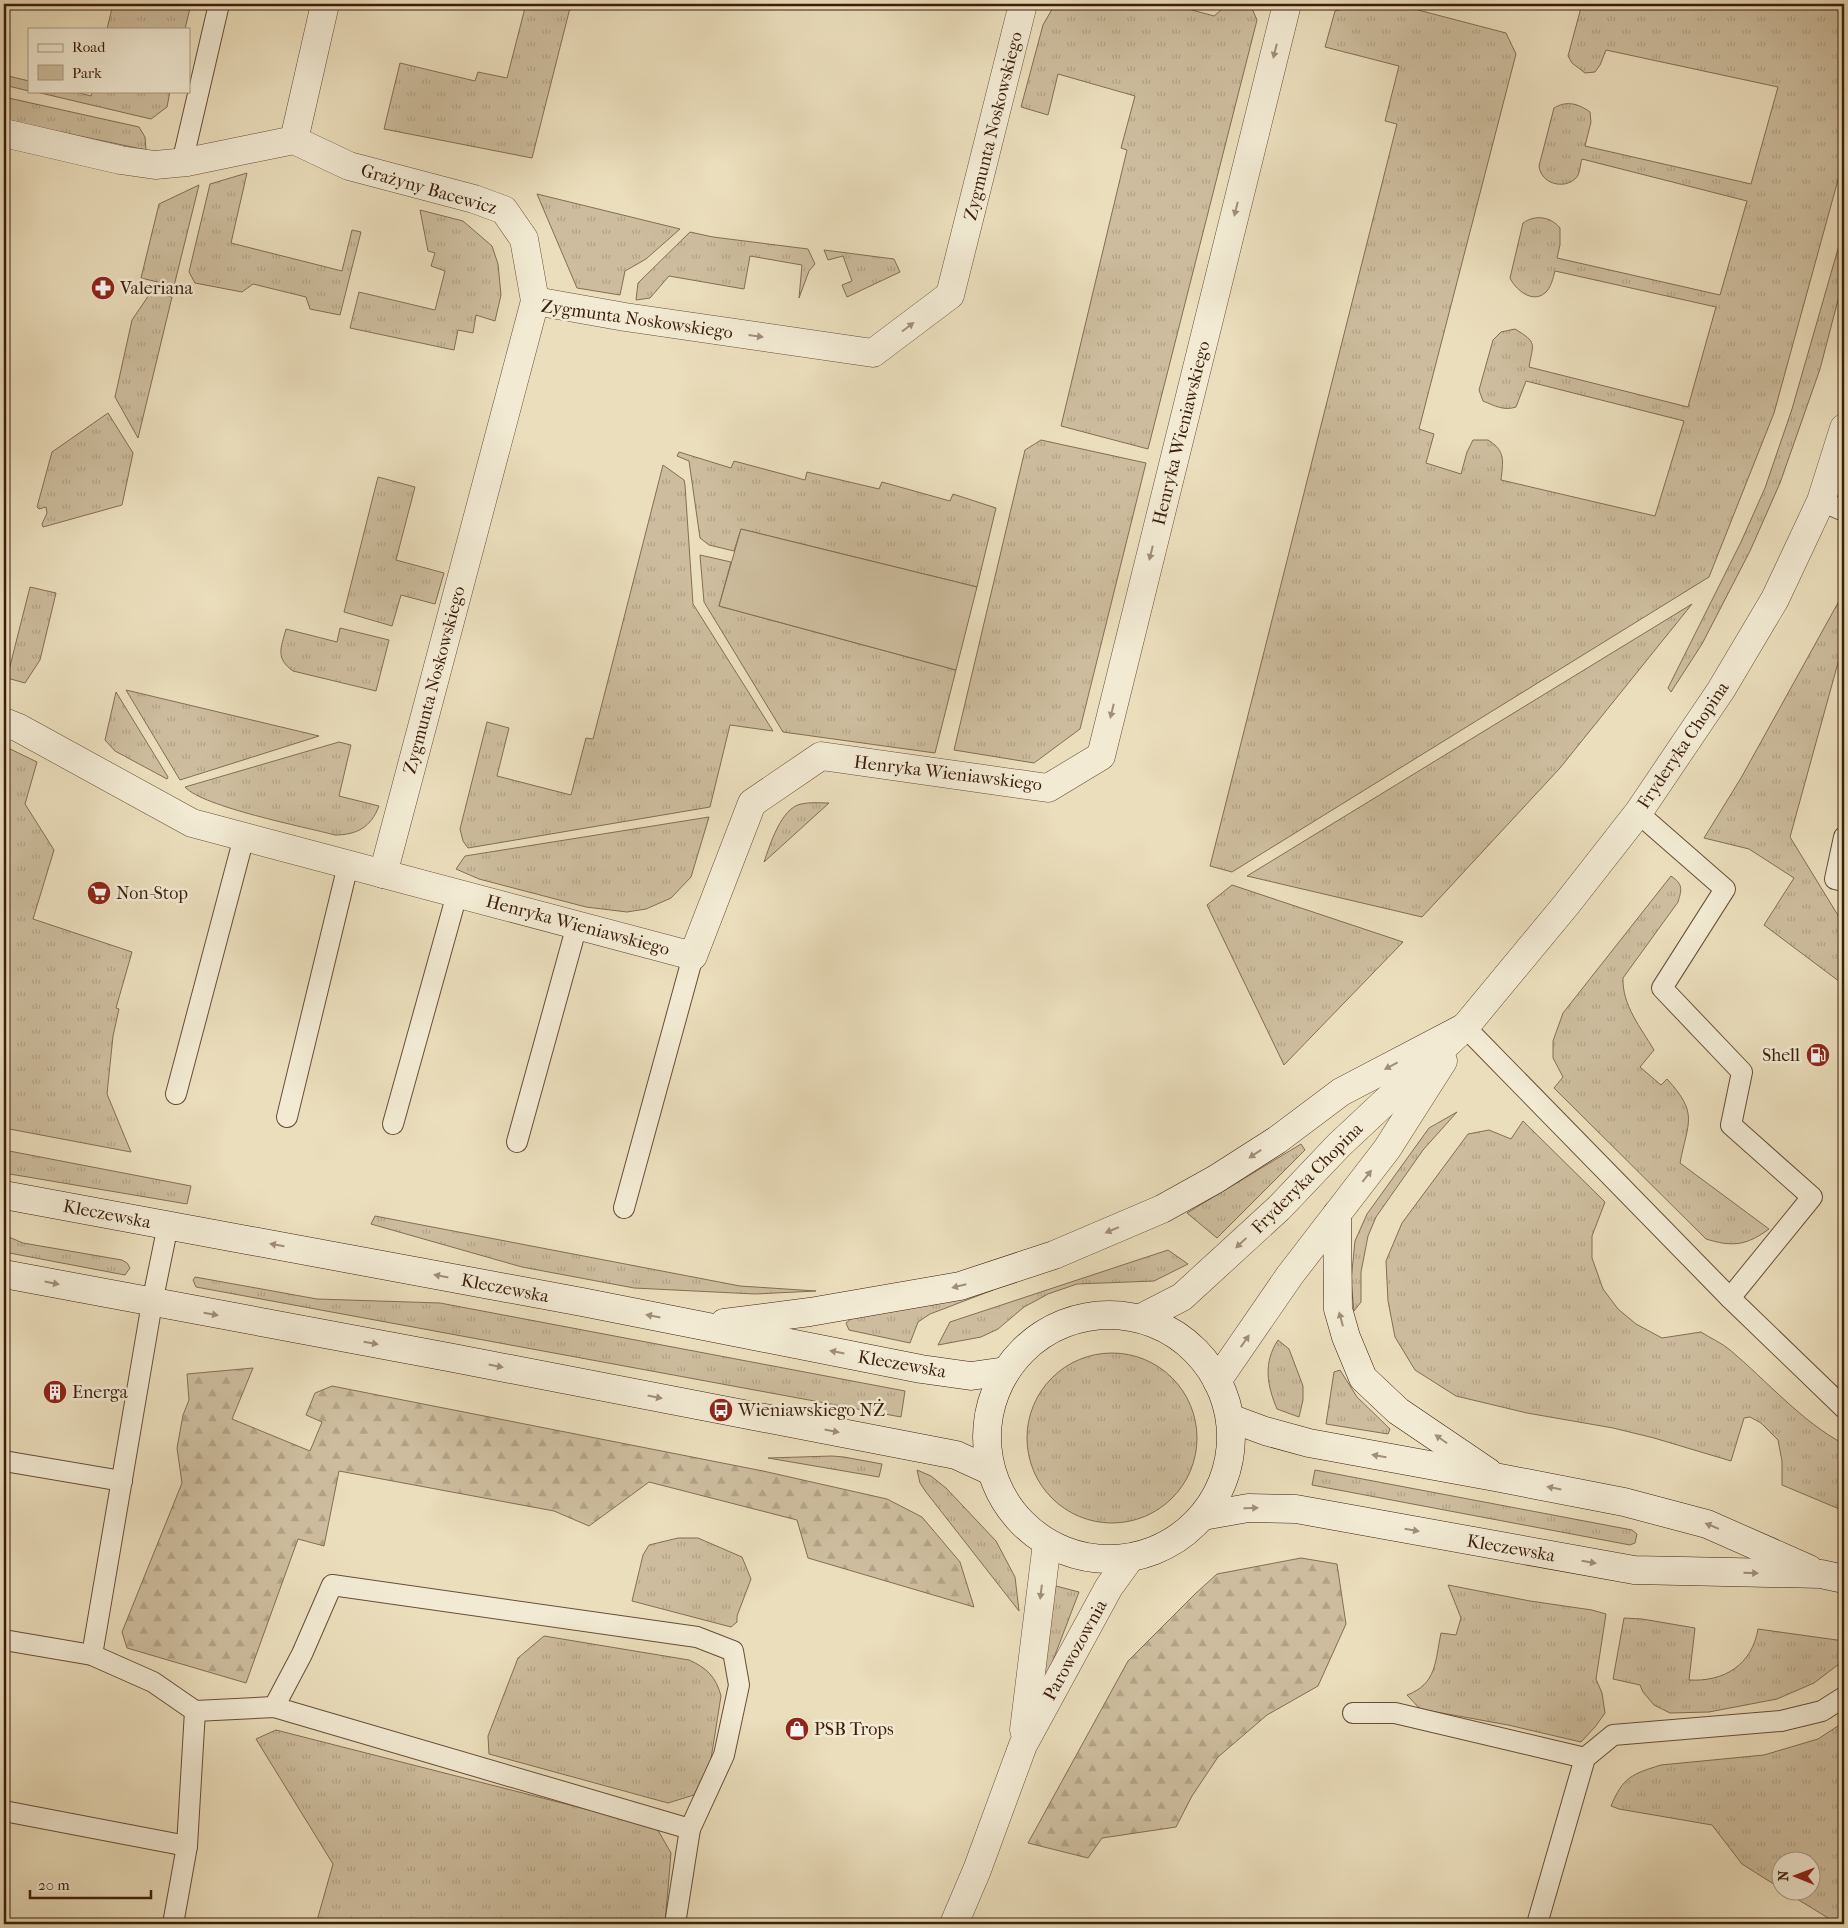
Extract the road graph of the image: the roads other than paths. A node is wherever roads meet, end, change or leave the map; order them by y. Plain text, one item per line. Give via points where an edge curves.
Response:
1 (219, 4) edge
2 (325, 4) edge
3 (1023, 4) edge
4 (1286, 4) edge
5 (4, 133) edge
6 (294, 140) junction
7 (182, 163) junction
8 (535, 301) junction
9 (1844, 428) edge
10 (1833, 506) edge
11 (4, 722) edge
12 (1638, 813) junction
13 (244, 837) junction
14 (1844, 837) edge
15 (348, 865) junction
16 (383, 874) junction
17 (1844, 881) edge
18 (457, 894) junction
19 (577, 925) junction
20 (693, 956) junction
21 (1465, 1027) junction
22 (176, 1094) dead end
23 (287, 1117) dead end
24 (393, 1124) dead end
25 (516, 1142) dead end
26 (4, 1195) edge
27 (624, 1208) dead end
28 (1337, 1214) junction
29 (168, 1225) junction
30 (4, 1274) edge
31 (1730, 1298) junction
32 (152, 1303) junction
33 (1141, 1318) junction
34 (700, 1326) junction
35 (1006, 1371) junction
36 (1218, 1381) junction
37 (1844, 1408) edge
38 (1230, 1418) junction
39 (4, 1461) edge
40 (991, 1471) junction
41 (1495, 1477) junction
42 (122, 1481) junction
43 (1203, 1516) junction
44 (1047, 1543) junction
45 (1130, 1558) junction
46 (1832, 1576) edge
47 (4, 1640) edge
48 (92, 1655) junction
49 (1844, 1697) edge
50 (274, 1707) junction
51 (195, 1711) junction
52 (1353, 1713) dead end
53 (1023, 1745) junction
54 (1585, 1758) junction
55 (4, 1811) edge
56 (690, 1829) junction
57 (188, 1846) junction
58 (172, 1924) edge
59 (675, 1924) edge
60 (954, 1924) edge
61 (1537, 1924) edge

1 - 7 lane
2 - 6 street
8 -> 3 street, Zygmunta Noskowskiego via 873,353 950,295
4 -> 20 street, Henryka Wieniawskiego via 1101,756 1048,788 821,756 752,803
5 - 7 street via 120,160 155,165
6 - 7 street
6 - 8 street, Grażyny Bacewicz via 349,166 504,210 524,239
8 - 16 street, Zygmunta Noskowskiego
9 - 10 street, Fryderyka Chopina
10 - 12 street, Fryderyka Chopina via 1721,690
11 - 13 street, Henryka Wieniawskiego via 192,823
12 - 21 street, Fryderyka Chopina
12 - 31 lane via 1724,889 1662,988 1742,1072 1730,1125 1812,1197
13 - 15 street, Henryka Wieniawskiego
13 - 22 lane
14 - 17 lane via 1835,878
15 - 16 street, Henryka Wieniawskiego
15 - 23 lane
16 - 18 street, Henryka Wieniawskiego
18 - 19 street, Henryka Wieniawskiego
18 - 24 lane
19 - 20 street, Henryka Wieniawskiego
19 - 25 lane
20 - 27 lane
28 -> 21 street, Fryderyka Chopina via 1387,1149
21 - 31 lane
21 -> 33 street, Fryderyka Chopina via 1339,1145 1223,1261 1182,1297
21 -> 34 street via 1341,1092 1277,1140 1209,1183 1162,1209 1054,1255 960,1286 810,1312
26 - 29 street, Kleczewska
36 -> 28 street, Fryderyka Chopina via 1290,1275
41 -> 28 street via 1398,1411 1363,1378 1338,1309
29 - 32 lane
34 -> 29 street, Kleczewska
30 -> 32 street
31 - 37 lane
32 -> 40 street via 448,1356 956,1454
32 - 42 lane
33 - 35 street via 1110,1314 1080,1318 1050,1329 1025,1347
33 - 36 street via 1168,1329 1192,1346
35 -> 34 street, Kleczewska via 971,1376 920,1369
35 - 40 street via 991,1403 986,1437
36 - 38 street
41 -> 38 street, Kleczewska via 1309,1443
38 - 43 street via 1230,1453 1222,1486
39 - 42 lane
40 - 44 street via 1003,1499 1022,1524
46 -> 41 street, Kleczewska via 1707,1524 1624,1502
42 - 48 lane
43 - 45 street via 1182,1536 1157,1550
43 -> 46 street, Kleczewska via 1248,1508 1296,1509 1634,1570
44 - 45 street via 1073,1555 1102,1560
44 -> 53 street, Parowozownia
45 - 53 street, Parowozownia via 1109,1587
47 - 48 lane
48 - 51 lane via 152,1682
49 - 54 lane via 1822,1711 1781,1722 1613,1735
50 - 51 lane
50 - 56 lane
50 - 56 lane via 302,1654 332,1585 697,1638 733,1650 739,1685 724,1755
51 - 57 lane
52 - 54 lane via 1395,1713
53 - 60 street, Parowozownia
54 - 61 lane
55 - 57 lane
56 - 59 lane
57 - 58 lane

